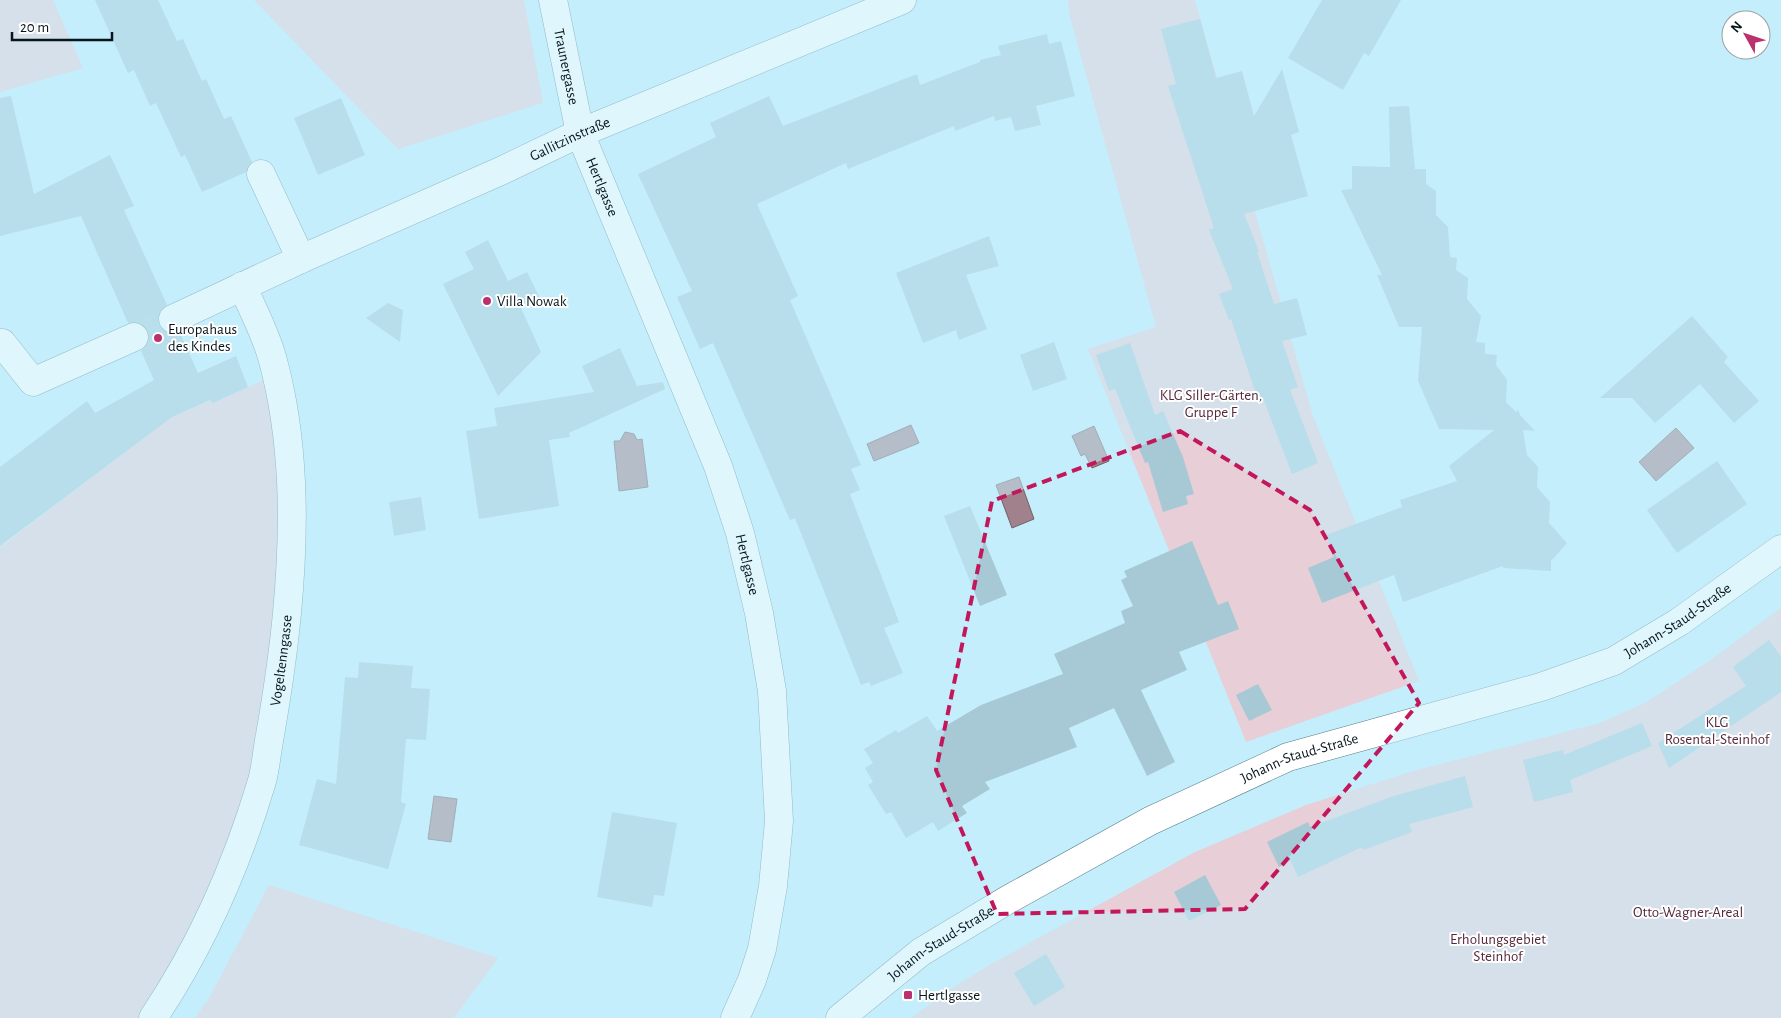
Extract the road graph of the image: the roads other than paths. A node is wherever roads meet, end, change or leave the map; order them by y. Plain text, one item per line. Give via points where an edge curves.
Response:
1 (553, 0) edge
2 (902, 0) edge
3 (580, 132) junction
4 (261, 174) dead end
5 (301, 259) junction
6 (242, 286) junction
7 (174, 319) tunnel mouth
8 (134, 337) tunnel mouth
9 (0, 344) edge
10 (1781, 549) edge
11 (153, 1018) edge
12 (735, 1018) edge
13 (840, 1018) edge

1 - 3 street, Traunergasse
2 - 3 street, Gallitzinstraße
3 - 5 street, Gallitzinstraße via 503,170
3 - 12 street, Hertlgasse via 718,466 740,533 760,613 772,691 779,821 773,886 762,949
4 - 5 street
5 - 6 street, Gallitzinstraße
6 - 7 street, Gallitzinstraße
6 - 11 street, Vogeltenngasse via 271,356 290,458 292,560 281,672 262,779 233,867 206,930 177,983
8 - 9 street via 33,382
10 - 13 street, Johann-Staud-Straße via 1679,622 1614,661 1541,687 1288,757 1150,821 1009,898 921,952

